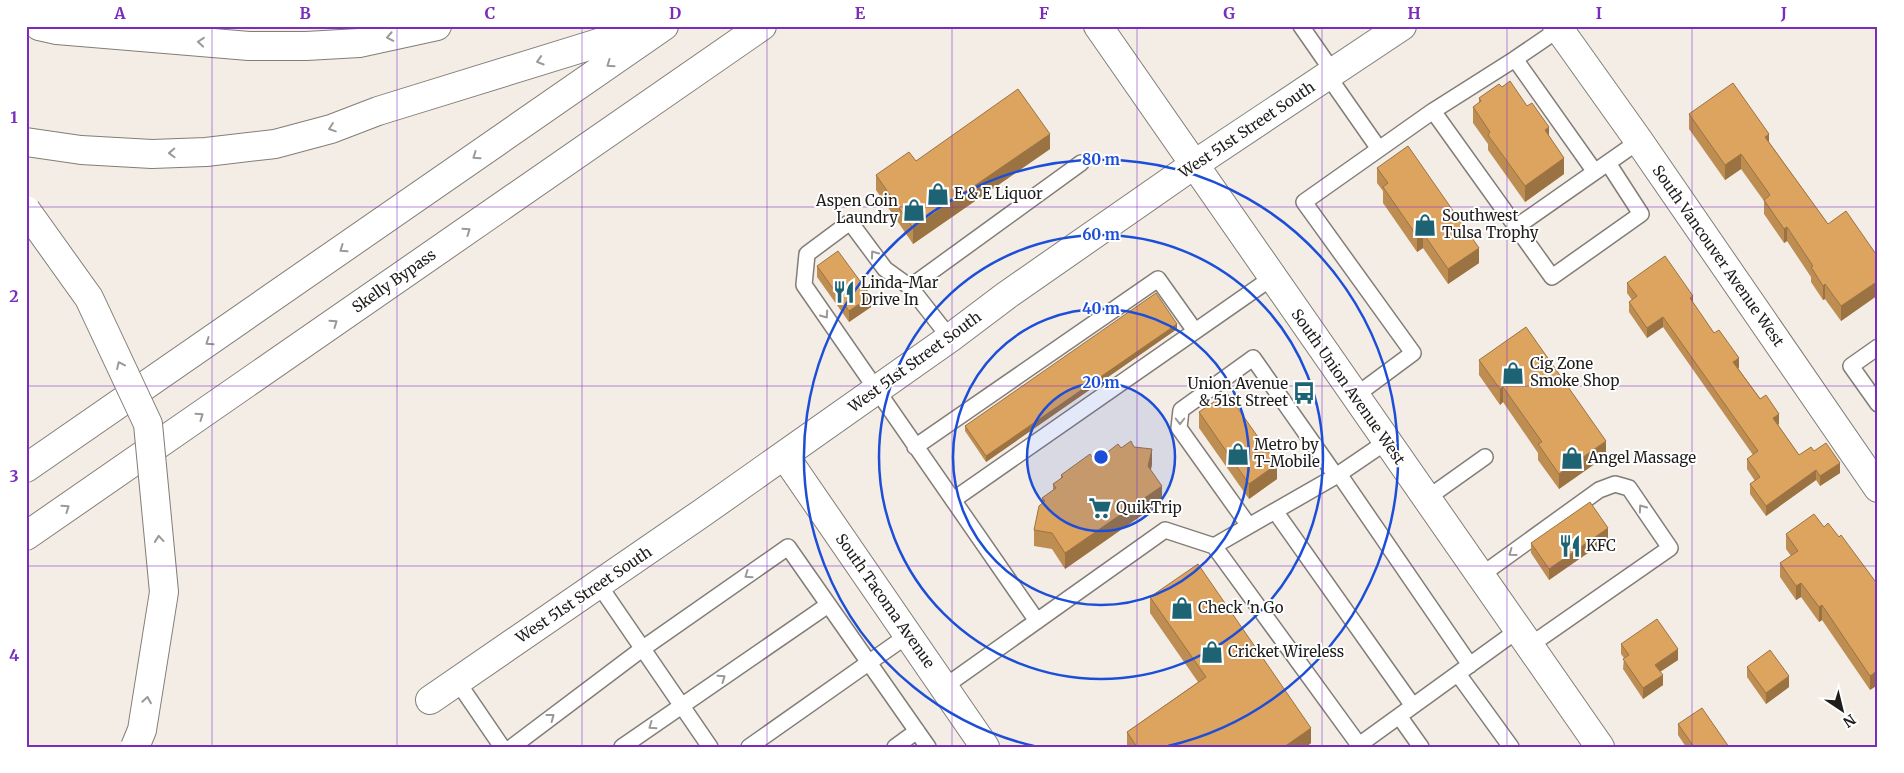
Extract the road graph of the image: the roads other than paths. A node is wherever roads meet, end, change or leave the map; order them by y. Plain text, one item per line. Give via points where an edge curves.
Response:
1 (40, 26) edge
2 (437, 26) edge
3 (653, 26) edge
4 (664, 26) edge
5 (762, 26) edge
6 (1098, 26) edge
7 (1301, 26) edge
8 (1402, 26) edge
9 (1558, 27) edge
10 (1515, 59) junction
11 (1330, 74) junction
12 (1432, 111) junction
13 (1639, 141) junction
14 (26, 142) edge
15 (1379, 149) junction
16 (1081, 163) dead end
17 (1608, 163) junction
18 (1195, 164) junction
19 (1594, 172) junction
20 (26, 210) edge
21 (1516, 227) junction
22 (1272, 277) junction
23 (910, 287) junction
24 (1195, 331) junction
25 (950, 338) junction
26 (1878, 347) edge
27 (876, 390) junction
28 (1354, 396) junction
29 (1878, 404) edge
30 (1386, 442) junction
31 (915, 447) junction
32 (784, 455) junction
33 (1485, 457) dead end
34 (26, 468) edge
35 (1338, 475) junction
36 (1878, 488) edge
37 (1426, 499) junction
38 (953, 500) junction
39 (1275, 511) junction
40 (1249, 526) junction
41 (26, 536) edge
42 (1214, 546) junction
43 (1480, 576) junction
44 (599, 586) junction
45 (828, 605) junction
46 (1036, 621) junction
47 (908, 635) junction
48 (1523, 638) junction
49 (642, 648) junction
50 (869, 663) junction
51 (1464, 670) junction
52 (457, 681) junction
53 (944, 687) junction
54 (430, 700) dead end
55 (682, 706) junction
56 (1413, 706) junction
57 (1399, 716) junction
58 (917, 731) junction
59 (754, 745) edge
60 (1358, 746) edge
61 (135, 747) edge
62 (502, 747) edge
63 (512, 747) edge
64 (622, 747) edge
65 (710, 747) edge
66 (895, 747) edge
67 (928, 747) edge
68 (986, 747) edge
69 (1421, 747) edge
70 (1511, 747) edge
71 (1600, 747) edge

2 -> 1 main road via 359,43 306,46 250,46
3 -> 14 main road via 275,144 152,154 81,150
4 -> 34 main road
41 -> 5 main road, Skelly Bypass
6 - 18 main road, South Union Avenue West
7 - 11 lane
8 - 11 main road, West 51st Street South
9 - 10 lane
9 - 13 main road, South Vancouver Avenue West
10 - 12 lane
10 - 19 lane
11 - 15 lane
11 - 18 main road, West 51st Street South
12 - 15 lane
12 - 21 lane
13 - 17 lane
13 - 36 main road, South Vancouver Avenue West
15 - 28 lane via 1304,202 1414,353
16 - 23 lane
17 - 19 lane
17 - 21 lane via 1642,214 1552,277
18 - 22 main road, South Union Avenue West
18 - 25 main road, West 51st Street South
19 - 21 lane
61 -> 20 main road, bridge via 142,730 164,592 148,424 89,298
22 - 24 lane
22 - 28 main road, South Union Avenue West
23 - 25 lane
23 -> 27 lane via 885,269 850,222 807,254 804,286
24 - 31 lane via 1158,279
24 - 38 lane
25 - 27 main road, West 51st Street South
26 - 29 lane via 1851,366
27 - 31 lane
27 - 32 main road, West 51st Street South
28 - 30 main road, South Union Avenue West
30 - 35 lane
30 - 37 main road, South Union Avenue West
31 - 38 lane
32 - 44 main road, West 51st Street South
32 - 47 main road, South Tacoma Avenue
33 - 37 lane
35 - 39 lane
35 -> 40 lane via 1253,358 1181,410 1179,428
35 - 51 lane
37 - 43 main road, South Union Avenue West
38 - 46 lane
39 - 40 lane
39 - 56 lane
40 - 42 lane
42 - 46 lane via 1165,530
42 - 60 lane
43 - 48 main road, South Union Avenue West
48 -> 43 lane via 1670,548 1629,488 1615,484 1599,490
44 - 49 lane
44 - 52 main road, West 51st Street South
45 -> 49 lane via 788,547
45 - 50 lane
55 -> 45 lane
46 - 53 lane
47 - 50 lane
47 - 53 main road, South Tacoma Avenue
48 - 51 lane
48 - 71 main road, South Union Avenue West
49 - 55 lane
63 -> 49 lane
50 - 58 lane
50 - 59 lane
51 - 56 lane
51 - 70 lane
52 - 54 main road, West 51st Street South
52 - 62 lane
53 - 68 main road, South Tacoma Avenue
55 -> 64 lane
55 - 65 lane
56 - 57 lane
57 - 60 lane
57 - 69 lane
58 - 66 lane
58 - 67 lane

